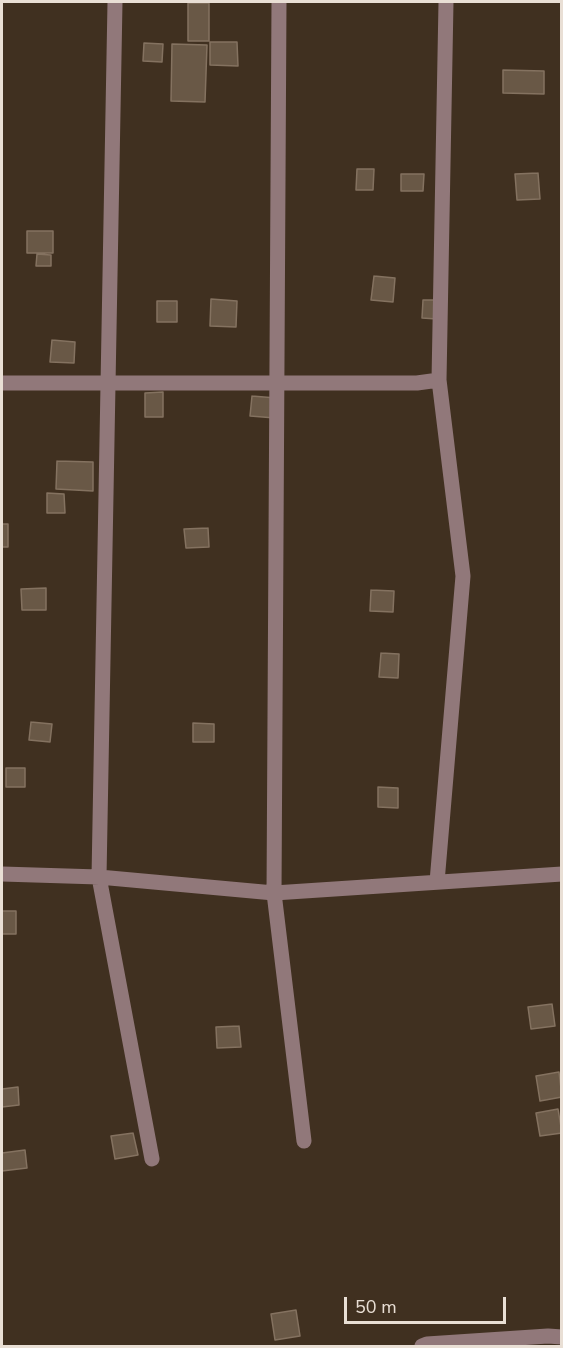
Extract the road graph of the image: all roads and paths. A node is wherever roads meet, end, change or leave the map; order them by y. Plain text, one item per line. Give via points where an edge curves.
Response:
1 (115, 2) edge
2 (279, 2) edge
3 (446, 2) edge
4 (439, 380) junction
5 (2, 383) edge
6 (108, 383) junction
7 (277, 383) junction
8 (2, 874) edge
9 (561, 874) edge
10 (99, 877) junction
11 (437, 882) junction
12 (274, 893) junction
13 (304, 1141) dead end
14 (152, 1159) dead end
15 (561, 1337) edge
16 (422, 1347) edge

1 - 6 street
2 - 7 street
3 - 4 street
4 - 7 street
4 - 11 street via 463,576
5 - 6 street
6 - 7 street
6 - 10 street
7 - 12 street
8 - 10 street
9 - 11 street
10 - 12 street
10 - 14 street
11 - 12 street
12 - 13 street
15 - 16 street

